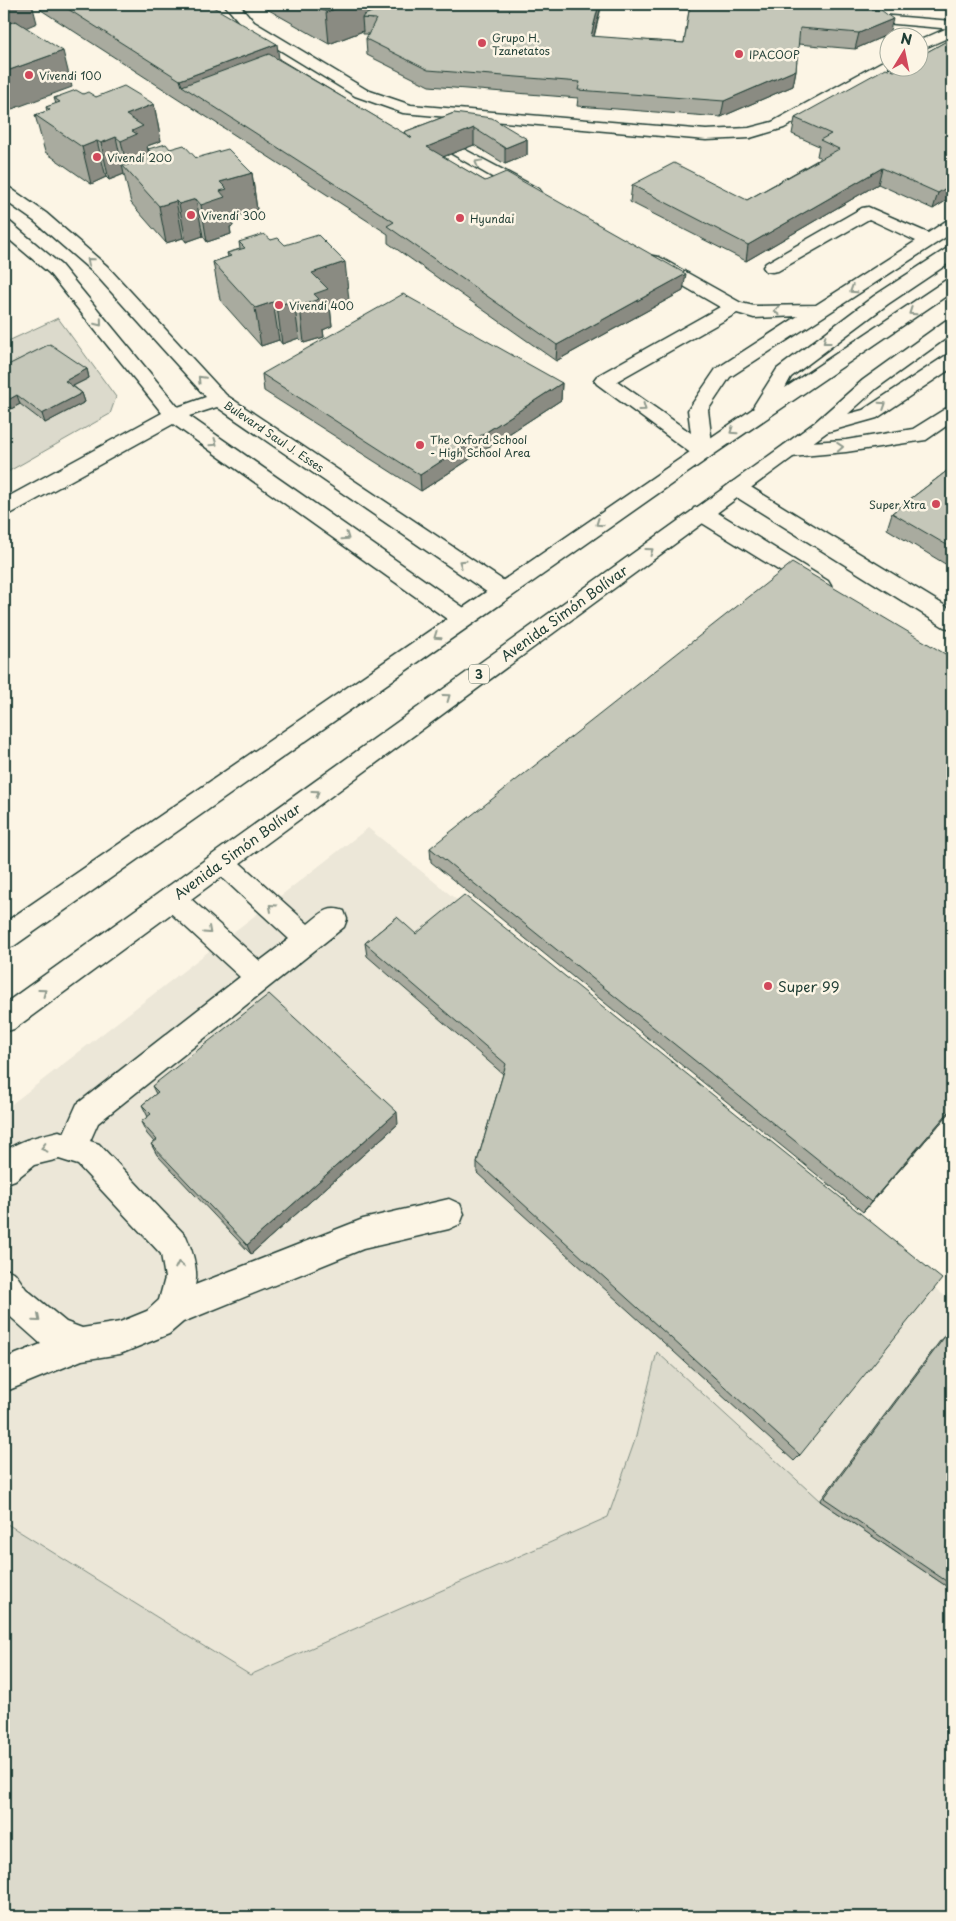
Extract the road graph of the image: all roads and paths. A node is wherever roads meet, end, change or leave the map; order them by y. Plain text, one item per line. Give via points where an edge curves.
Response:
1 (231, 4) edge
2 (684, 4) edge
3 (743, 9) edge
4 (952, 17) edge
5 (907, 21) junction
6 (952, 25) edge
7 (912, 28) edge
8 (952, 30) edge
9 (928, 42) edge
10 (878, 70) edge
11 (408, 110) junction
12 (427, 130) edge
13 (458, 151) edge
14 (4, 192) edge
15 (544, 200) edge
16 (952, 225) edge
17 (4, 226) edge
18 (929, 240) junction
19 (639, 253) edge
20 (952, 253) edge
21 (772, 267) dead end
22 (952, 284) edge
23 (734, 307) junction
24 (821, 310) junction
25 (952, 325) edge
26 (952, 360) edge
27 (219, 399) junction
28 (952, 413) edge
29 (174, 415) junction
30 (758, 415) junction
31 (821, 427) junction
32 (791, 450) junction
33 (703, 452) junction
34 (737, 488) junction
35 (4, 508) edge
36 (702, 513) junction
37 (502, 591) junction
38 (836, 596) edge
39 (462, 618) junction
40 (952, 621) edge
41 (222, 862) junction
42 (172, 898) junction
43 (334, 919) dead end
44 (4, 938) edge
45 (308, 940) junction
46 (260, 978) junction
47 (4, 1020) edge
48 (72, 1148) junction
49 (4, 1170) edge
50 (449, 1214) dead end
51 (4, 1284) edge
52 (172, 1310) junction
53 (82, 1344) junction
54 (4, 1375) edge

1 - 11 main road via 249,25 361,93
2 - 3 main road
4 - 5 main road via 842,12
5 - 6 main road
5 - 7 main road
8 - 9 main road
10 - 11 main road via 778,125 750,133 706,135
11 - 12 main road
15 -> 13 main road
27 -> 14 main road, Bulevard Saul J. Esses via 101,270 40,217
16 - 18 main road
17 -> 29 main road via 55,269
18 - 21 main road via 868,212
18 -> 24 main road
19 - 23 main road
20 -> 30 main road via 881,300 784,373
22 -> 30 main road
24 -> 23 main road via 754,312
23 -> 33 main road via 604,380
24 - 33 main road via 723,373 698,410
25 - 31 main road, Avenida Simón Bolívar / 3 via 870,384
31 -> 26 main road via 870,414
27 - 29 main road
37 -> 27 main road, Bulevard Saul J. Esses
32 -> 28 main road via 919,435
29 - 35 main road
29 -> 39 main road
30 -> 33 main road
31 - 32 main road, Avenida Simón Bolívar / 3
32 - 34 main road, Avenida Simón Bolívar / 3
33 -> 37 main road
34 - 36 main road, Avenida Simón Bolívar / 3
34 - 40 main road
36 - 38 main road
41 -> 36 main road, Avenida Simón Bolívar / 3
37 - 39 main road
39 -> 44 main road
41 - 42 main road, Avenida Simón Bolívar / 3
45 -> 41 main road
42 -> 46 main road
47 -> 42 main road, Avenida Simón Bolívar / 3
43 - 45 main road
45 - 46 main road
46 - 48 main road via 86,1114
48 -> 49 main road via 59,1145 26,1153
52 -> 48 main road via 182,1278 175,1247 88,1154
50 - 52 main road via 363,1234
51 -> 53 main road via 15,1300 56,1335
52 - 53 main road via 158,1323 120,1338
53 - 54 main road

